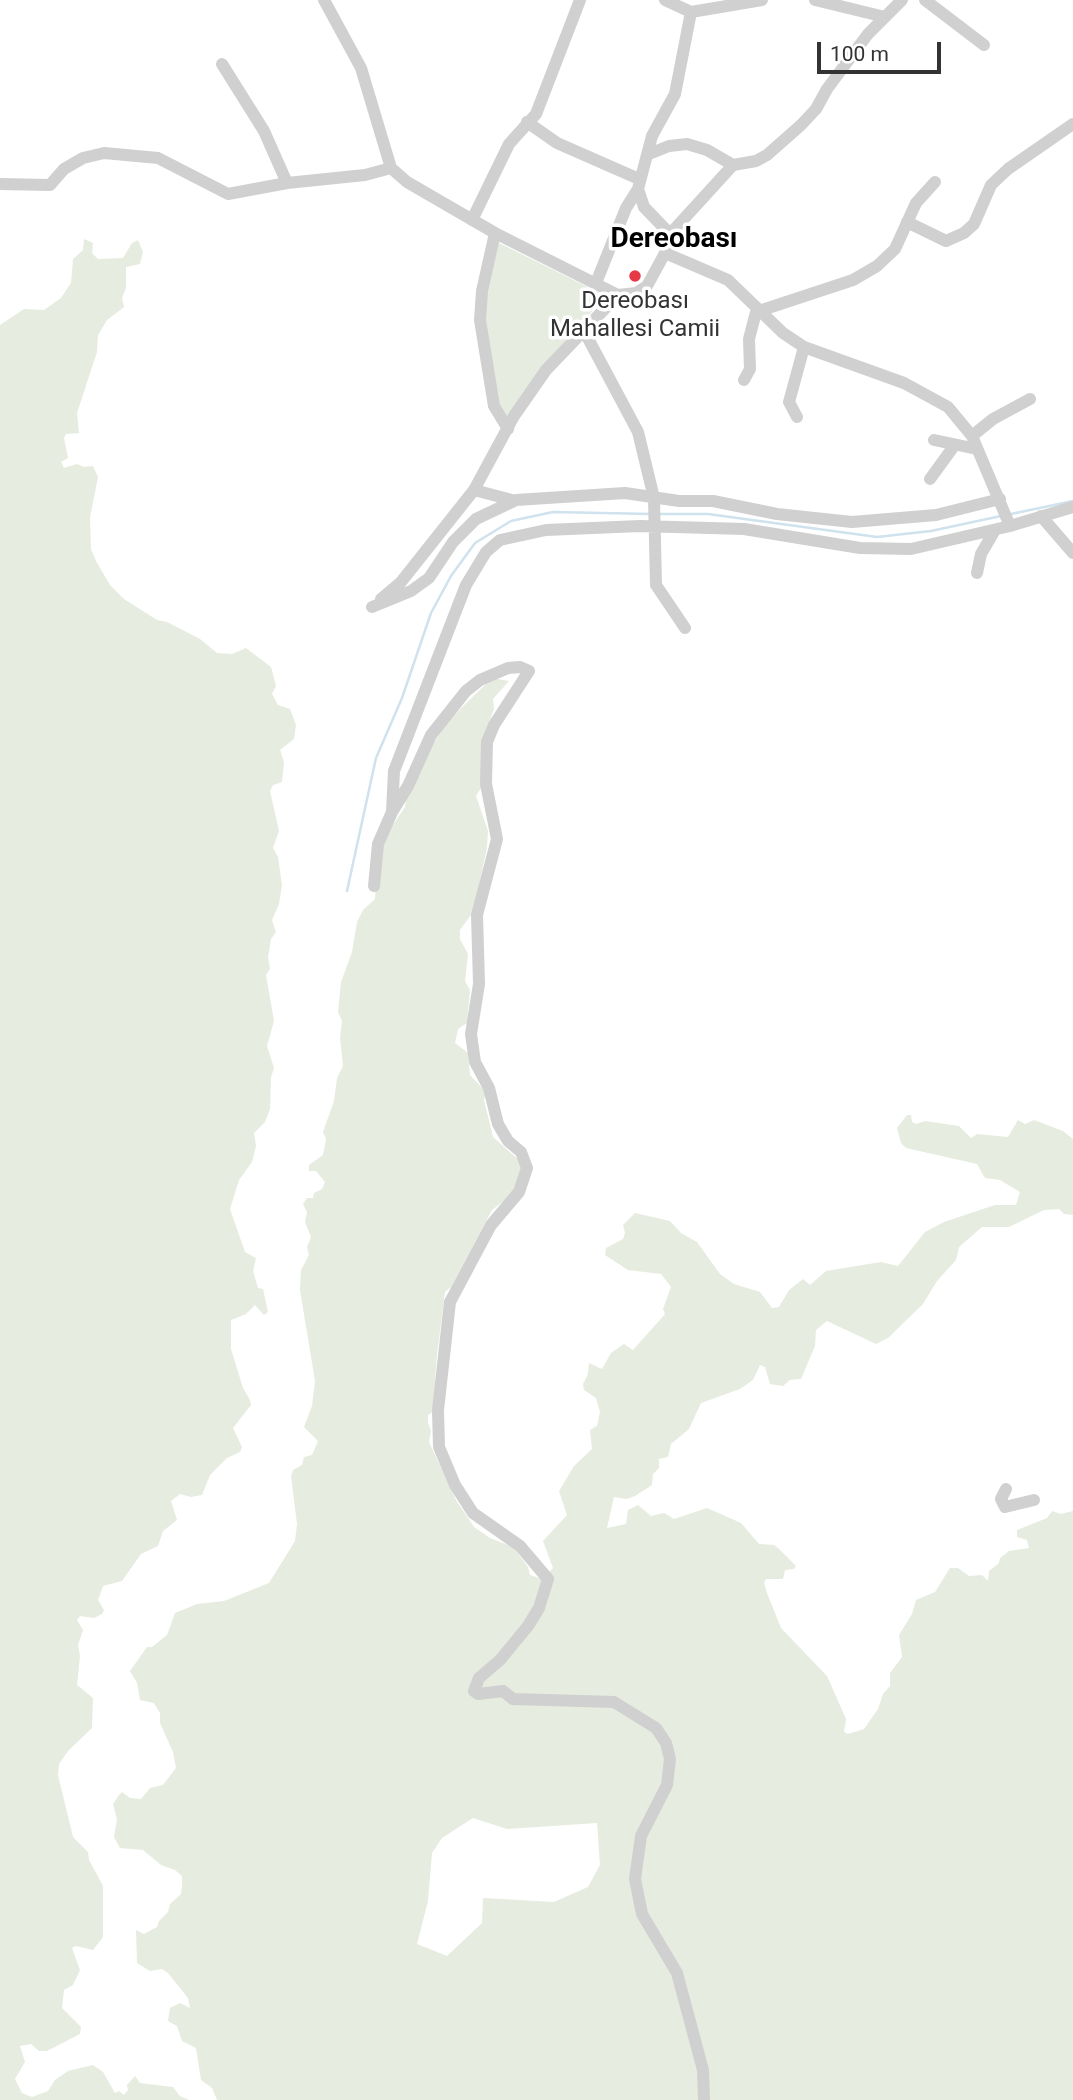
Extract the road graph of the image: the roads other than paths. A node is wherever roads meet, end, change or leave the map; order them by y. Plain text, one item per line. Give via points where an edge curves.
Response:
1 (324, 0) edge
2 (580, 0) edge
3 (665, 0) edge
4 (762, 0) edge
5 (815, 0) edge
6 (902, 0) edge
7 (925, 0) edge
8 (691, 12) junction
9 (885, 18) junction
10 (984, 45) dead end
11 (222, 64) dead end
12 (527, 122) junction
13 (1073, 124) edge
14 (649, 155) junction
15 (733, 165) junction
16 (391, 168) junction
17 (935, 182) dead end
18 (287, 183) junction
19 (0, 184) edge
20 (638, 184) junction
21 (472, 220) junction
22 (907, 222) junction
23 (495, 233) junction
24 (670, 234) junction
25 (665, 253) junction
26 (596, 283) junction
27 (618, 295) junction
28 (761, 308) junction
29 (583, 329) junction
30 (804, 347) junction
31 (744, 380) dead end
32 (1030, 399) dead end
33 (797, 417) dead end
34 (508, 429) junction
35 (934, 440) dead end
36 (975, 443) junction
37 (954, 446) junction
38 (930, 479) dead end
39 (474, 490) junction
40 (654, 498) junction
41 (1000, 499) junction
42 (516, 500) junction
43 (1073, 508) edge
44 (1041, 516) junction
45 (1010, 526) junction
46 (656, 527) junction
47 (995, 530) junction
48 (1072, 549) edge
49 (977, 573) dead end
50 (685, 628) dead end
51 (391, 812) junction
52 (374, 886) dead end
53 (1006, 1489) dead end
54 (1034, 1500) dead end
55 (704, 2100) edge

1 - 16 street via 361,68
2 - 12 street via 536,114
3 - 8 street
4 - 8 street
5 - 9 street
6 - 9 street
7 - 10 street
8 - 14 street via 675,94 658,122
9 - 15 street via 801,125 767,155
11 - 18 street via 264,131
12 - 20 street via 557,143
12 - 21 street via 509,144
13 - 22 street via 991,186 974,225 964,233 946,241
14 - 15 street via 687,144
14 - 20 street
15 - 24 street
16 - 18 street
16 - 21 street
17 - 22 street via 916,203
18 - 19 street via 228,194 158,158 104,153 74,163 50,185
20 - 24 street via 644,207
20 - 26 street
21 - 23 street
22 - 28 street via 886,258 853,280
23 - 26 street
23 - 34 street via 480,320 494,406
24 - 25 street
25 - 27 street via 647,286
25 - 28 street via 728,280
26 - 27 street
27 - 29 street
28 - 30 street via 783,333
28 - 31 street via 751,322 750,369
29 - 34 street via 546,370
29 - 40 street via 638,432
30 - 33 street via 789,402
30 - 36 street via 904,383 948,407
32 - 36 street via 993,419
34 - 39 street
35 - 37 street
36 - 37 street
36 - 41 street
37 - 38 street
39 - 42 street
39 - 42 street via 401,582 372,607 429,578 453,542 476,519
40 - 41 street via 713,501 852,522 936,515
40 - 42 street via 625,493
40 - 46 street
41 - 45 street
43 - 44 street
44 - 45 street
44 - 48 street
45 - 47 street
46 - 47 street via 744,529 860,548 911,549
46 - 50 street via 656,585
46 - 51 street via 526,533 500,540 486,552 455,609 394,771
47 - 49 street via 981,554
51 - 52 street via 378,844
51 - 55 street via 431,736 466,691 508,668 529,671 487,742 486,784 497,839 477,915 479,984 471,1034 475,1062 489,1088 498,1124 521,1152 527,1168 519,1192 491,1225 450,1302 438,1410 439,1447 473,1513 520,1546 548,1579 528,1626 478,1678 474,1691 503,1691 513,1699 614,1702 656,1728 666,1743 668,1777 641,1836 635,1879 642,1914 677,1973 704,2070
53 - 54 street via 1001,1499 1005,1507

